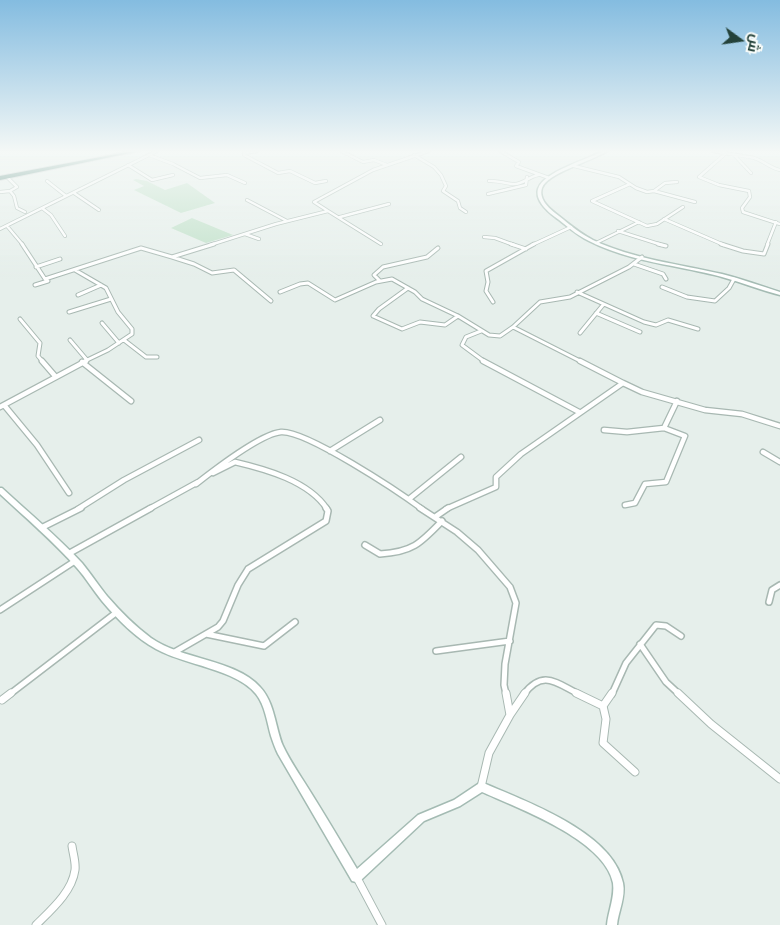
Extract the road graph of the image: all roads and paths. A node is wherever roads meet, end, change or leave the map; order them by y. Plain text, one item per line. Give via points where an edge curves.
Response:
1 (13, 194) edge
2 (70, 194) edge
3 (77, 194) edge
4 (330, 194) edge
5 (448, 194) edge
6 (542, 194) edge
7 (607, 194) edge
8 (666, 194) edge
9 (750, 194) edge
10 (66, 196) joint
11 (247, 200) dead end
12 (695, 202) dead end
13 (389, 204) dead end
14 (683, 207) dead end
15 (42, 208) junction
16 (99, 210) dead end
17 (328, 211) junction
18 (25, 212) dead end
19 (466, 212) dead end
20 (340, 217) junction
21 (664, 220) junction
22 (287, 221) junction
23 (639, 222) junction
24 (776, 222) junction
25 (780, 224) edge
26 (7, 226) junction
27 (571, 228) junction
28 (0, 230) edge
29 (618, 231) junction
30 (241, 234) junction
31 (65, 236) dead end
32 (484, 237) dead end
33 (259, 239) dead end
34 (596, 243) junction
35 (380, 244) dead end
36 (666, 246) dead end
37 (438, 248) dead end
38 (526, 249) junction
39 (172, 257) junction
40 (642, 257) junction
41 (60, 259) dead end
42 (634, 264) junction
43 (36, 267) junction
44 (75, 270) junction
45 (45, 278) junction
46 (734, 279) junction
47 (666, 280) dead end
48 (380, 281) junction
49 (35, 285) dead end
50 (101, 285) junction
51 (408, 288) junction
52 (662, 288) dead end
53 (280, 292) dead end
54 (577, 292) junction
55 (780, 294) edge
56 (78, 296) dead end
57 (111, 299) junction
58 (271, 301) dead end
59 (493, 302) dead end
60 (603, 305) junction
61 (69, 312) dead end
62 (596, 314) junction
63 (458, 316) junction
64 (20, 319) dead end
65 (102, 323) dead end
66 (514, 326) junction
67 (698, 329) dead end
68 (481, 331) junction
69 (640, 332) dead end
70 (580, 333) dead end
71 (70, 340) dead end
72 (124, 340) junction
73 (119, 343) junction
74 (157, 357) dead end
75 (84, 361) junction
76 (55, 376) junction
77 (623, 384) junction
78 (131, 401) dead end
79 (677, 401) junction
80 (2, 406) edge
81 (578, 412) junction
82 (380, 420) dead end
83 (780, 426) edge
84 (664, 428) junction
85 (604, 430) dead end
86 (199, 440) dead end
87 (330, 451) junction
88 (763, 452) dead end
89 (461, 457) dead end
90 (780, 462) edge
91 (196, 484) junction
92 (0, 490) edge
93 (69, 493) dead end
94 (409, 499) junction
95 (625, 505) dead end
96 (435, 517) junction
97 (442, 521) junction
98 (41, 528) junction
99 (365, 545) dead end
100 (68, 554) junction
101 (75, 561) junction
102 (780, 585) edge
103 (769, 602) dead end
104 (0, 610) edge
105 (117, 612) junction
106 (295, 622) dead end
107 (206, 634) junction
108 (681, 636) dead end
109 (510, 641) junction
110 (640, 644) junction
111 (436, 651) dead end
112 (173, 653) junction
113 (2, 700) dead end
114 (603, 706) junction
115 (510, 715) junction
116 (635, 772) dead end
117 (780, 779) edge
118 (481, 787) junction
119 (72, 846) dead end
120 (356, 877) junction
121 (36, 925) edge
122 (382, 925) edge
123 (612, 925) edge

1 - 18 street via 17,208
2 - 10 street
3 - 16 street
4 - 17 street via 314,202
5 - 19 street
6 - 27 street via 545,206
7 - 23 street via 592,201
8 - 12 street
9 - 24 street via 743,212
10 - 15 street
11 - 22 street
13 - 20 street
14 - 21 street
15 - 26 street
15 - 31 street
17 - 20 street
17 - 22 street
20 - 35 street
21 - 23 street via 650,226
21 - 24 street via 757,255 764,254
22 - 30 street
23 - 29 street
24 - 25 street
26 - 28 street
26 - 43 street
27 - 34 street
27 - 38 street
29 - 34 street
29 - 36 street
30 - 33 street
30 - 39 street
32 - 38 street
34 - 40 street
37 - 48 street via 427,257 383,267 374,275
38 - 59 street via 486,271 486,291
39 - 44 street via 141,248
39 - 58 street via 212,274 234,270
40 - 42 street
40 - 46 street
41 - 43 street
42 - 47 street via 663,274
42 - 54 street
43 - 45 street
44 - 45 street
44 - 50 street
45 - 49 street via 48,281
46 - 52 street via 715,301 687,297
46 - 55 street
48 - 51 street via 396,280
48 - 53 street via 335,300 330,300 309,283
50 - 56 street
50 - 57 street
51 - 63 street via 422,299
51 - 63 street via 373,316 402,329 420,322 445,325
54 - 60 street
54 - 66 street via 567,298 540,302
57 - 61 street
57 - 72 street via 133,332
60 - 62 street
60 - 67 street via 651,324 668,320
62 - 69 street
62 - 70 street
63 - 68 street
64 - 76 street via 40,345 38,356
65 - 73 street
66 - 68 street via 500,336
66 - 77 street
68 - 81 street via 463,340 464,348
71 - 75 street
72 - 73 street
72 - 74 street via 146,357
73 - 75 street
75 - 76 street
75 - 78 street
76 - 80 street
77 - 79 street
77 - 81 street
79 - 83 street
79 - 84 street
80 - 93 street via 37,445
81 - 96 street via 503,470 496,477 496,487
82 - 87 street
84 - 85 street via 627,432
84 - 95 street via 683,434 685,438 666,482 645,484 635,503
86 - 98 street
87 - 91 street via 309,440 278,432 235,456
87 - 94 street
88 - 90 street
89 - 94 street
91 - 100 street
91 - 107 street via 231,463 239,463 301,486 329,510 326,521 248,569 223,621
92 - 98 street
94 - 96 street
96 - 97 street
97 - 99 street via 421,543 408,549 380,554
97 - 109 street via 478,550 510,587 516,603
98 - 100 street
100 - 101 street
101 - 104 street
101 - 105 street
102 - 103 street via 772,590
105 - 112 street via 149,640
105 - 113 street
106 - 107 street via 264,646
107 - 112 street
108 - 110 street via 666,626 656,625
109 - 111 street
109 - 115 street via 504,664
110 - 114 street
110 - 117 street via 666,682 711,724
112 - 120 street via 238,676 259,691 281,751
114 - 115 street via 541,678 534,681
114 - 116 street via 608,720 603,743
115 - 118 street via 490,753
118 - 120 street via 457,803 421,818
118 - 123 street via 564,825 597,847 613,866 618,884
119 - 121 street via 76,867 74,878
120 - 122 street

